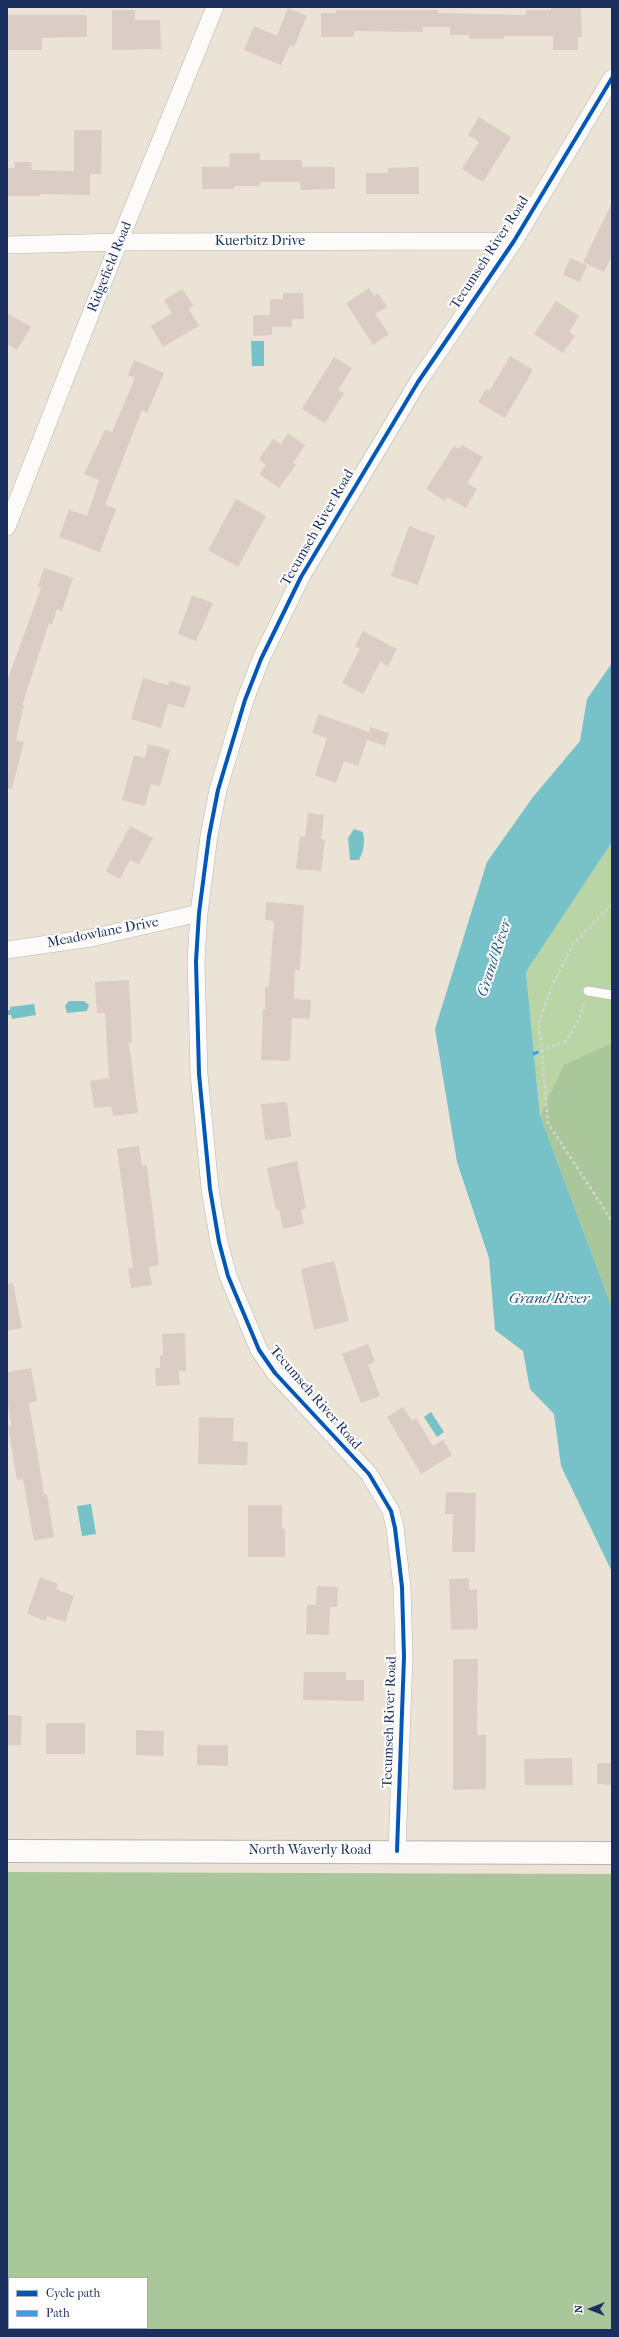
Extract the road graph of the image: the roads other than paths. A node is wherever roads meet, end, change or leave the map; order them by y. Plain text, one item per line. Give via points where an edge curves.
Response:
1 (215, 7) edge
2 (612, 78) edge
3 (514, 241) junction
4 (119, 242) junction
5 (7, 245) edge
6 (7, 527) edge
7 (199, 913) junction
8 (7, 950) edge
9 (588, 991) road end
10 (612, 995) edge
11 (7, 1851) edge
12 (397, 1851) junction
13 (612, 1853) edge

1 - 4 street, Ridgefield Road
2 - 3 street, Tecumseh River Road
3 - 4 street, Kuerbitz Drive
3 - 7 street, Tecumseh River Road via 418,382 301,577 260,659 218,790
4 - 5 street, Kuerbitz Drive
4 - 6 street, Ridgefield Road
7 - 8 street, Meadowlane Drive via 91,938
7 - 12 street, Tecumseh River Road via 196,961 199,1074 210,1189 228,1276 259,1350 275,1374 369,1474 391,1511 395,1528 402,1587 404,1657
9 - 10 lane
11 - 12 main road, North Waverly Road
12 - 13 main road, North Waverly Road

